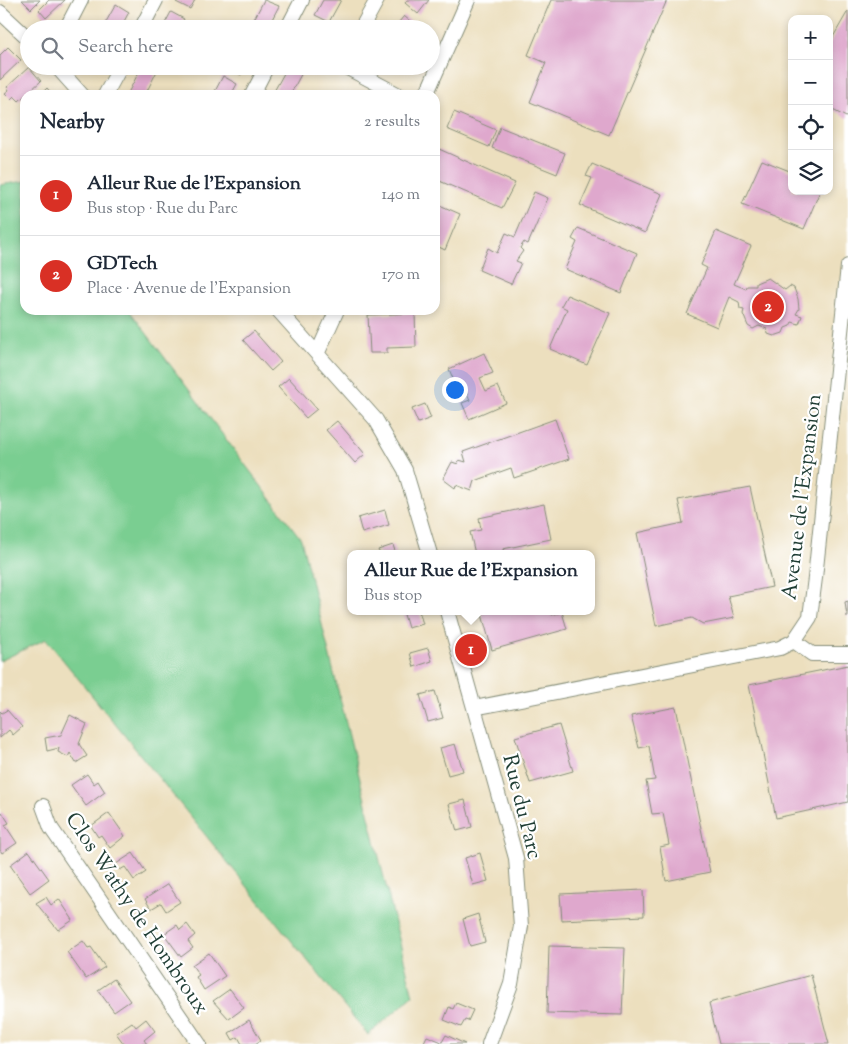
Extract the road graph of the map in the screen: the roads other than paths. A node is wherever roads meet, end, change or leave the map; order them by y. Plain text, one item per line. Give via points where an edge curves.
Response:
1 (81, 0) edge
2 (156, 0) edge
3 (302, 0) edge
4 (377, 0) edge
5 (468, 0) edge
6 (0, 12) edge
7 (71, 20) edge
8 (146, 20) edge
9 (292, 20) edge
10 (366, 20) edge
11 (20, 31) edge
12 (440, 63) edge
13 (64, 75) edge
14 (116, 75) edge
15 (262, 75) edge
16 (361, 75) edge
17 (435, 75) edge
18 (78, 90) edge
19 (108, 90) edge
20 (255, 90) edge
21 (390, 90) edge
22 (428, 90) edge
23 (848, 266) edge
24 (283, 315) edge
25 (335, 315) edge
26 (318, 352) junction
27 (429, 550) edge
28 (448, 615) edge
29 (794, 641) junction
30 (848, 654) edge
31 (474, 708) junction
32 (44, 806) dead end
33 (198, 1044) edge
34 (489, 1044) edge

1 - 7 street
2 - 8 street
3 - 9 street
4 - 10 street
5 - 12 street
6 - 11 street
13 - 18 street
14 - 19 street
15 - 20 street
16 - 21 street
17 - 22 street
23 - 29 street, Avenue de l'Expansion via 810,617
24 - 26 street
25 - 26 street
26 - 27 street via 376,420 405,470
28 - 31 street, Rue du Parc
29 - 30 street via 812,654
29 - 31 street via 780,648
31 - 34 street, Rue du Parc via 516,858 521,926 511,984
32 - 33 street, Clos Wathy de Hombroux via 51,828

